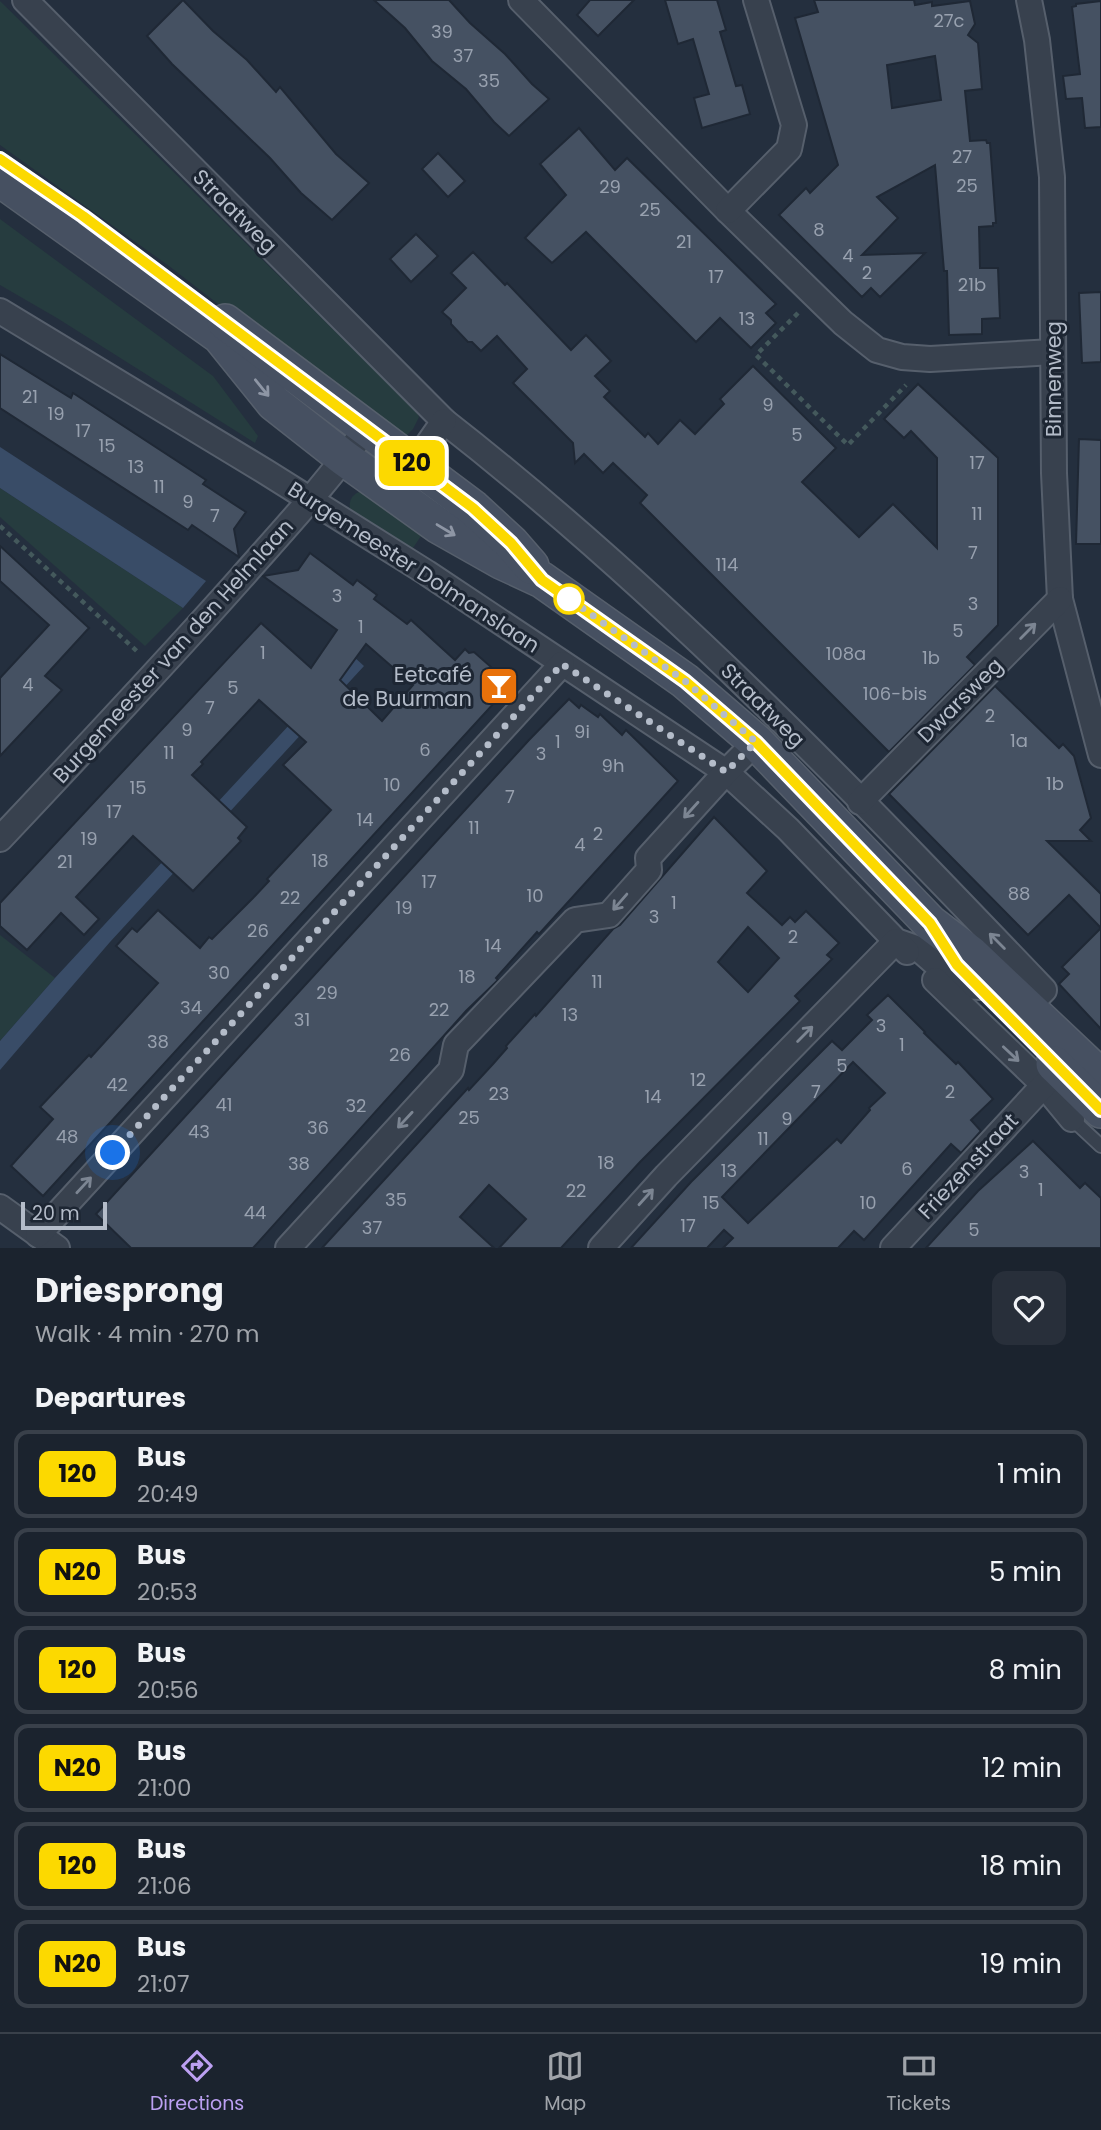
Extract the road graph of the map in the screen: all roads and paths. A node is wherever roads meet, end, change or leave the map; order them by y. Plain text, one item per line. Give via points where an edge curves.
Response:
1 (25, 0) edge
2 (521, 0) edge
3 (756, 0) edge
4 (1029, 0) edge
5 (0, 159) edge
6 (0, 179) edge
7 (728, 211) junction
8 (816, 295) junction
9 (0, 312) edge
10 (1053, 352) junction
11 (930, 359) junction
12 (444, 421) junction
13 (367, 427) junction
14 (344, 458) junction
15 (414, 464) junction
16 (393, 494) junction
17 (310, 500) junction
18 (0, 526) edge
19 (542, 580) junction
20 (1060, 599) junction
21 (562, 664) junction
22 (158, 671) junction
23 (756, 742) junction
24 (1101, 755) edge
25 (726, 772) junction
26 (860, 802) junction
27 (0, 839) edge
28 (930, 923) junction
29 (896, 942) junction
30 (980, 987) junction
31 (1026, 1008) junction
32 (1101, 1077) edge
33 (1044, 1085) junction
34 (1086, 1114) edge
35 (1101, 1146) edge
36 (0, 1207) edge
37 (47, 1241) edge
38 (288, 1248) edge
39 (601, 1248) edge
40 (893, 1248) edge

1 - 12 street, Straatweg
2 - 7 street
3 - 7 street via 794,125 789,149
4 - 10 street, Binnenweg via 1052,177
5 - 13 main road, Straatweg
6 -> 14 main road, Straatweg via 220,336 274,402
7 - 8 street
8 - 11 street via 877,350
8 - 11 path via 756,355 848,445
9 - 17 street, Burgemeester Dolmanslaan
10 - 11 street
10 - 20 street, Binnenweg
12 - 15 street
12 - 26 street, Straatweg via 672,614
13 - 14 street, Burgemeester van den Helmlaan
13 - 15 main road, Straatweg
14 - 16 main road, Straatweg
14 - 17 street, Burgemeester van den Helmlaan
15 - 16 street
15 - 19 main road, Straatweg via 473,508
16 -> 19 main road, Straatweg via 454,535
17 - 21 street, Burgemeester Dolmanslaan
17 - 22 street, Burgemeester van den Helmlaan
18 - 22 path
19 - 23 main road, Straatweg via 685,681
20 - 24 street, Binnenweg
26 -> 20 street, Dwarsweg
21 - 25 street, Burgemeester Dolmanslaan
37 -> 21 street
22 - 27 street, Burgemeester van den Helmlaan
23 - 25 street, Straatweg
23 - 28 main road, Straatweg
25 - 29 street, Burgemeester Dolmanslaan via 788,829
25 -> 38 street, Straatweg via 648,858 649,870 609,915 575,920 456,1045 451,1070
31 -> 26 street, Straatweg via 1044,990
28 - 30 main road, Straatweg via 957,965
28 - 31 main road, Straatweg via 971,954
29 - 30 street, Straatweg via 919,949 961,986
29 -> 33 street, Burgemeester Dolmanslaan
39 -> 29 street
30 - 34 main road, Straatweg
31 - 32 main road, Straatweg
33 - 34 street
33 - 40 street, Friezenstraat
34 - 35 lane
36 - 37 street

